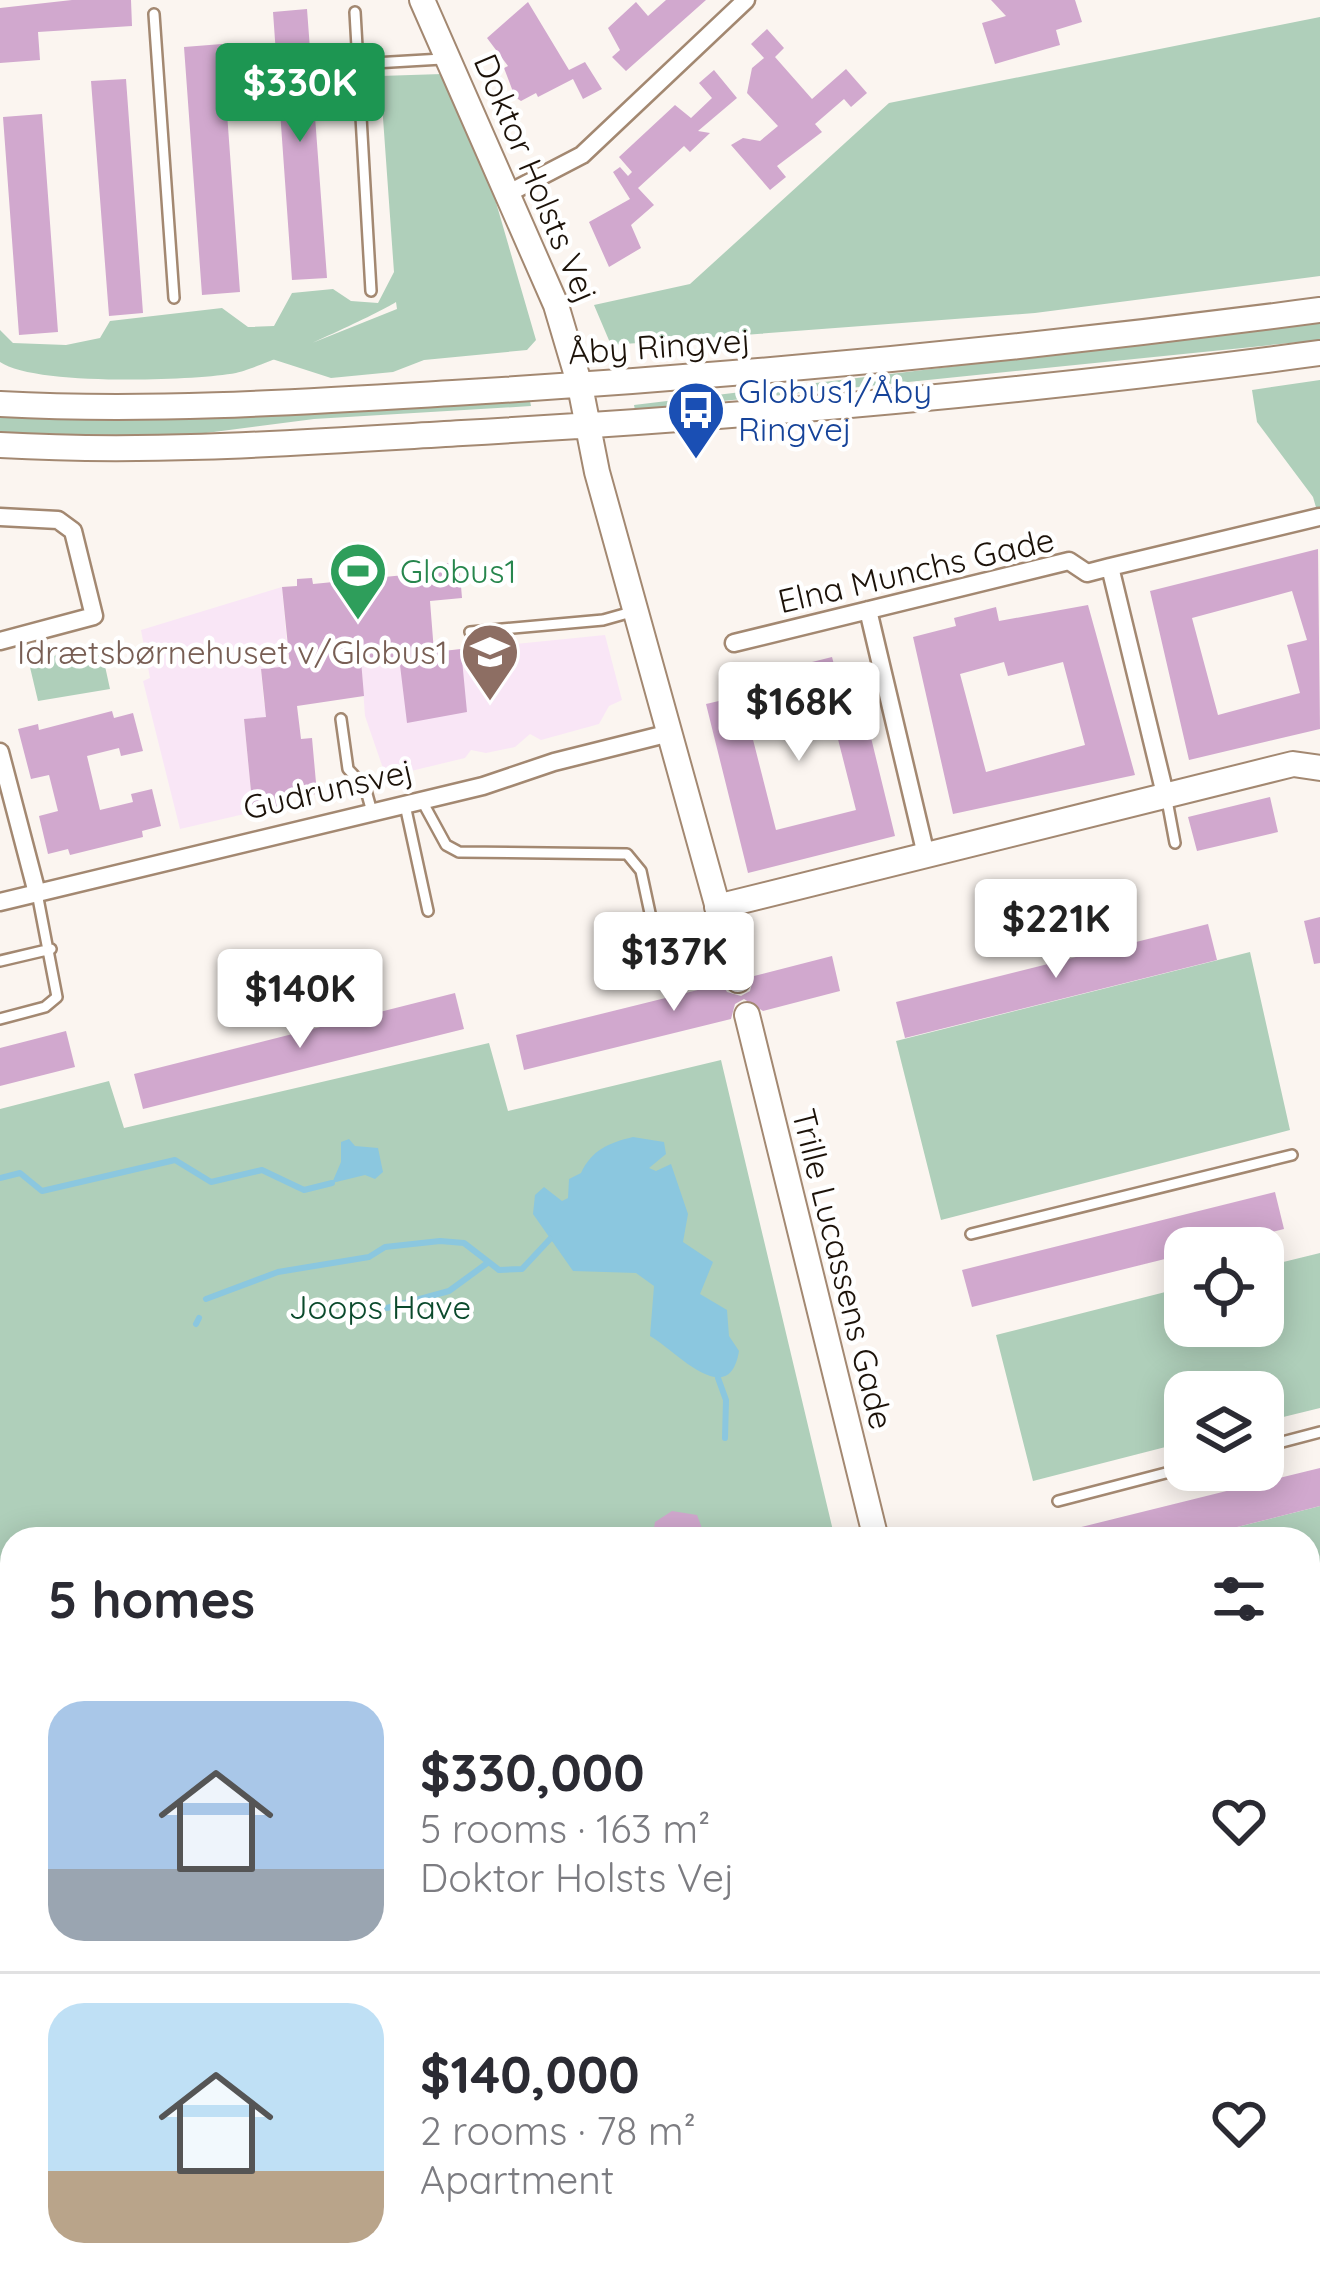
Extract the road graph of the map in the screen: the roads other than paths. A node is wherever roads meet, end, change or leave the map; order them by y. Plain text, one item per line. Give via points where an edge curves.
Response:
1 (422, 0) edge
2 (746, 0) edge
3 (355, 12) dead end
4 (154, 14) dead end
5 (450, 59) junction
6 (358, 64) junction
7 (509, 193) junction
8 (370, 291) dead end
9 (174, 298) dead end
10 (1320, 310) edge
11 (1320, 353) edge
12 (580, 386) junction
13 (0, 404) edge
14 (587, 426) junction
15 (0, 445) edge
16 (1319, 517) edge
17 (0, 518) edge
18 (1110, 567) junction
19 (868, 610) junction
20 (635, 611) junction
21 (470, 632) dead end
22 (0, 641) edge
23 (734, 643) dead end
24 (341, 719) dead end
25 (670, 733) junction
26 (0, 752) edge
27 (1320, 769) edge
28 (1166, 794) junction
29 (413, 803) junction
30 (373, 812) junction
31 (1175, 843) dead end
32 (926, 854) junction
33 (37, 893) junction
34 (0, 902) edge
35 (717, 907) junction
36 (428, 911) dead end
37 (650, 913) dead end
38 (51, 949) junction
39 (0, 961) edge
40 (738, 980) dead end
41 (747, 1015) dead end
42 (0, 1018) edge
43 (1292, 1155) dead end
44 (971, 1234) dead end
45 (1320, 1432) edge
46 (1284, 1441) edge
47 (1164, 1473) edge
48 (1058, 1501) dead end
49 (873, 1527) edge

1 - 5 main road, Doktor Holsts Vej
2 - 7 street via 582,155
3 - 6 lane
4 - 9 lane
5 - 6 lane
5 - 7 main road, Doktor Holsts Vej
6 - 8 lane
7 - 12 main road, Doktor Holsts Vej
10 - 12 main road, Åby Ringvej
11 - 14 main road
12 - 13 main road, Åby Ringvej via 205,406
12 - 14 main road, Doktor Holsts Vej
14 - 15 main road via 208,447
14 - 20 main road
16 - 18 street, Elna Munchs Gade
17 - 22 street via 58,520 73,531 94,616
18 - 19 street, Elna Munchs Gade via 1087,573 1069,561
18 - 28 street
19 - 23 street, Elna Munchs Gade
19 - 32 street
20 - 21 lane
20 - 25 main road
24 - 30 lane via 348,769
25 - 29 street, Gudrunsvej
25 - 35 main road
26 - 33 street
27 - 28 main road via 1293,764
28 - 31 lane
28 - 32 main road
29 - 30 street, Gudrunsvej
29 - 36 lane
29 - 37 lane via 459,852 626,854 641,871
30 - 33 street, Gudrunsvej
32 - 35 main road
33 - 34 street, Gudrunsvej
33 - 38 lane
35 - 40 main road
38 - 39 lane
38 - 42 lane via 57,997
41 - 49 main road, Trille Lucassens Gade
43 - 44 lane
45 - 46 lane
47 - 48 lane

